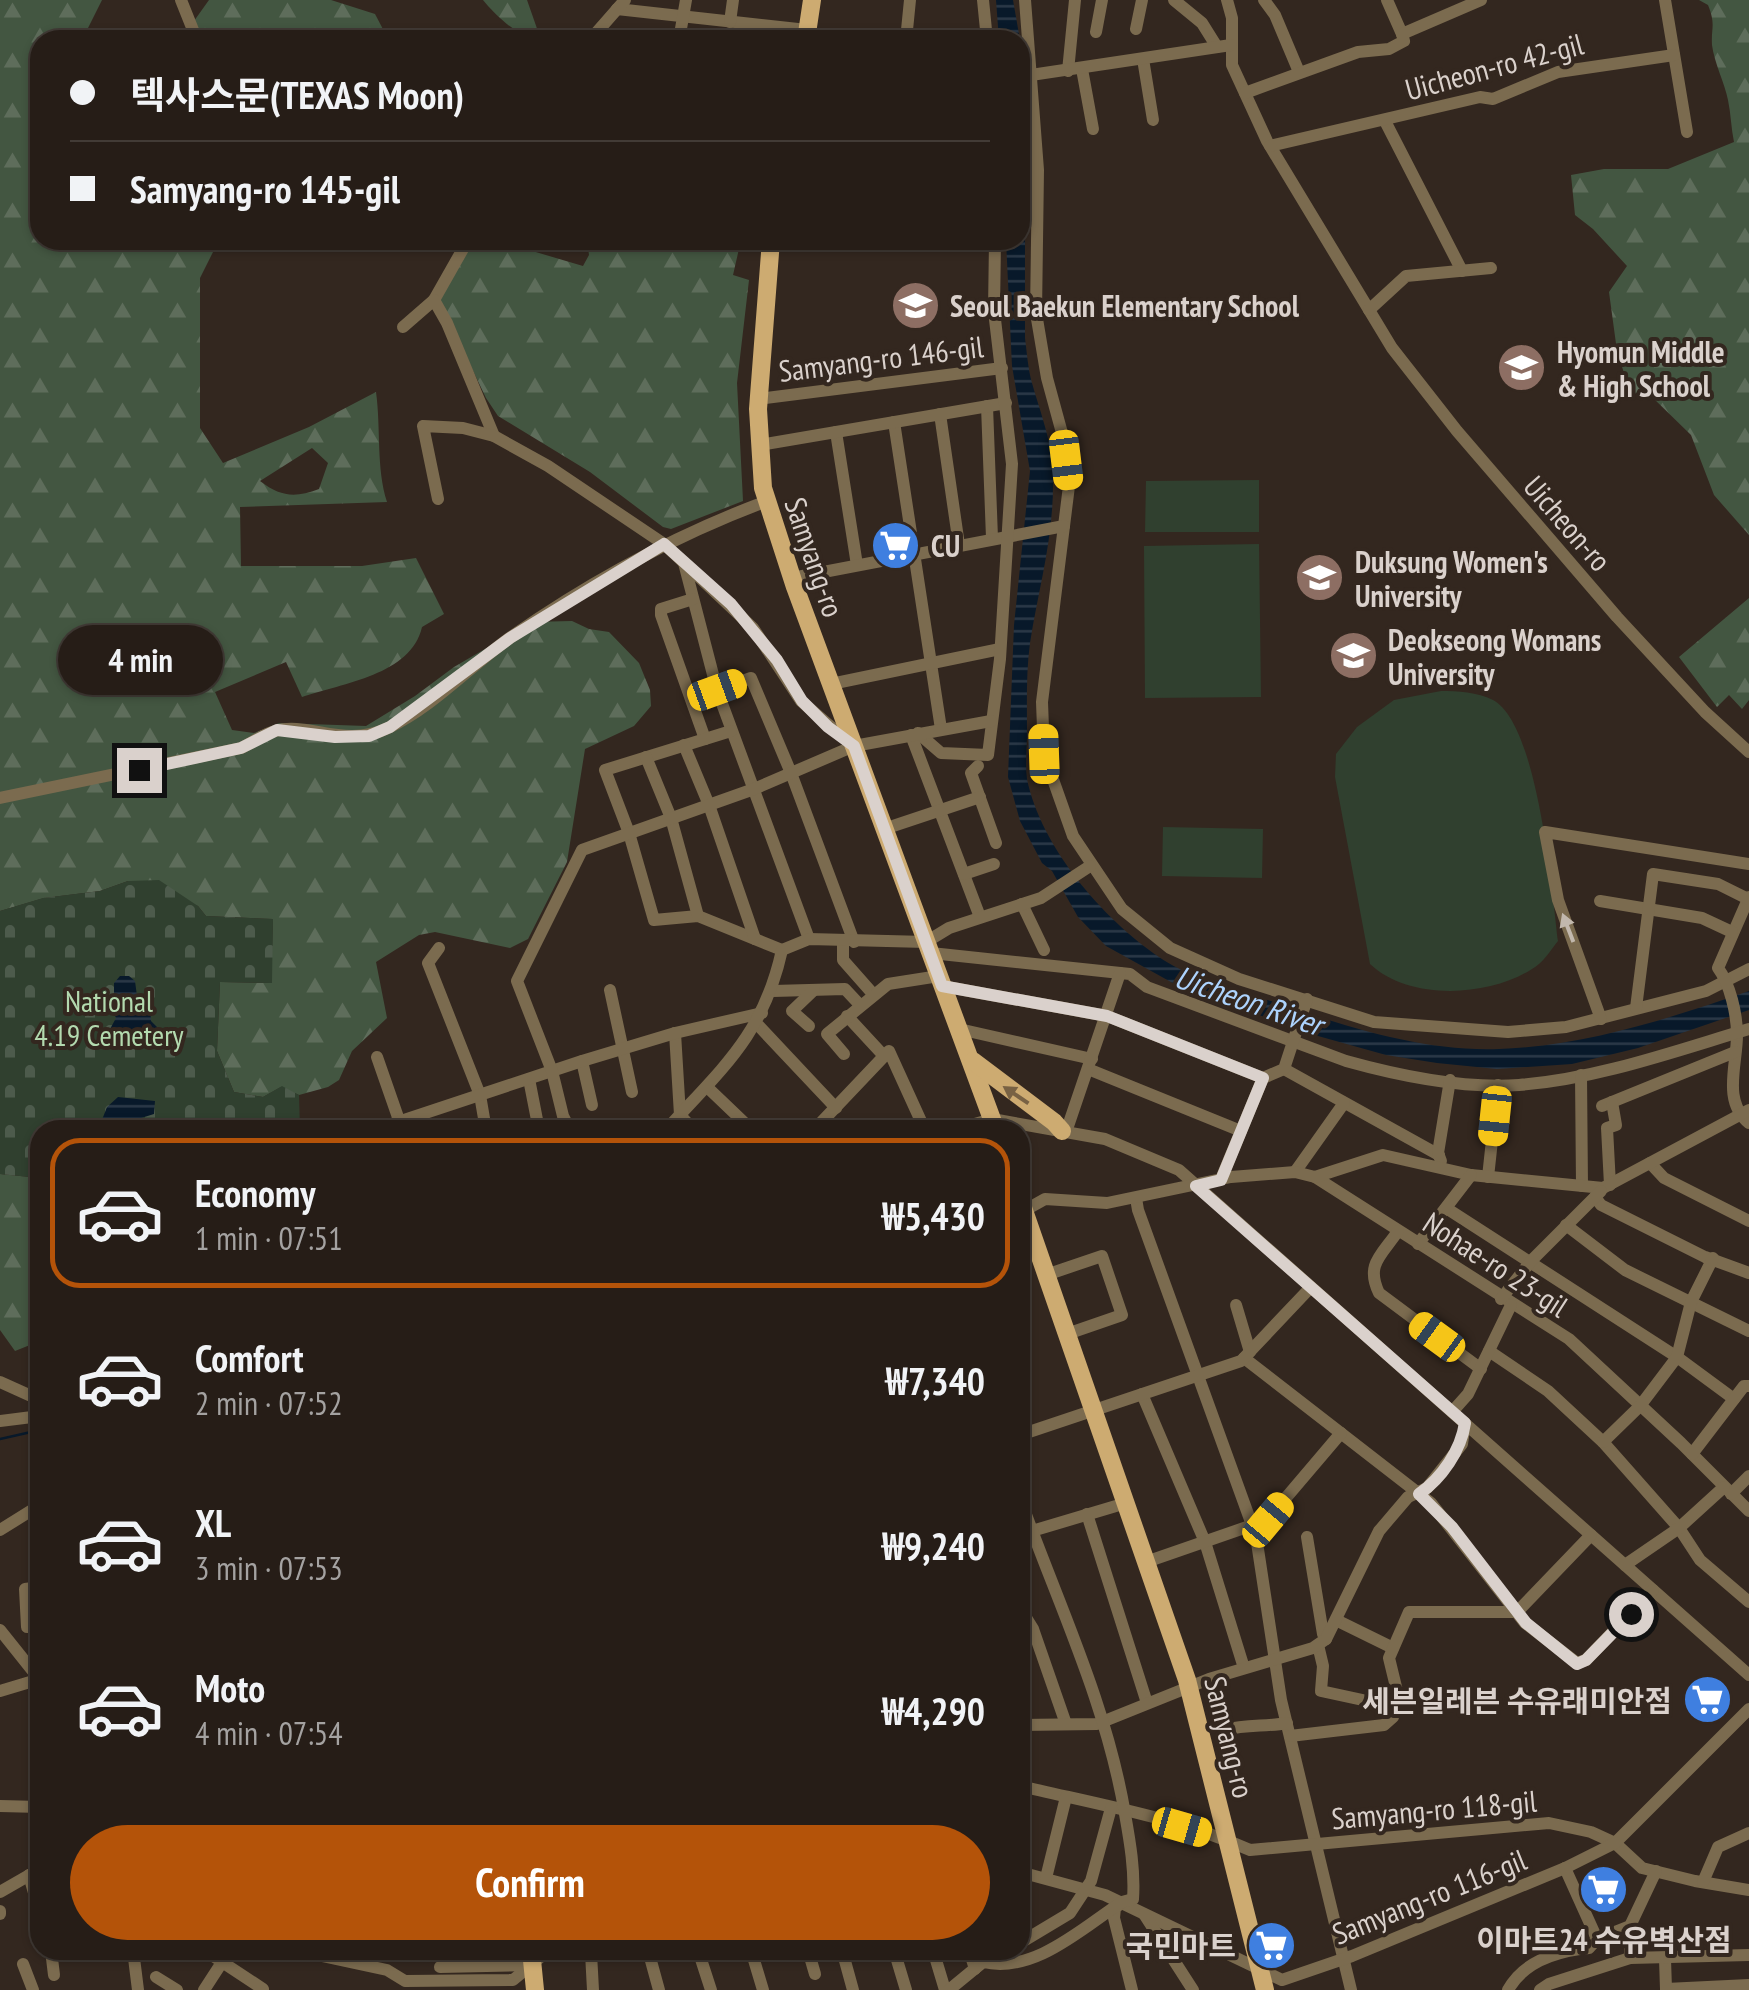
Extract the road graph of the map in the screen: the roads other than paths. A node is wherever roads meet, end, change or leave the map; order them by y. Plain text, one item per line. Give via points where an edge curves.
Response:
1 (181, 0) edge
2 (686, 0) edge
3 (734, 0) edge
4 (812, 0) edge
5 (910, 0) edge
6 (982, 0) edge
7 (1025, 0) edge
8 (1076, 0) edge
9 (1102, 0) edge
10 (1142, 0) edge
11 (1174, 0) edge
12 (1244, 0) edge
13 (1264, 0) edge
14 (1387, 0) edge
15 (1481, 0) edge
16 (1665, 0) edge
17 (1228, 2) edge
18 (1465, 3) edge
19 (621, 4) edge
20 (684, 16) junction
21 (734, 22) junction
22 (1136, 28) dead end
23 (193, 30) edge
24 (599, 30) edge
25 (682, 30) edge
26 (735, 30) edge
27 (778, 30) edge
28 (807, 30) edge
29 (907, 30) edge
30 (986, 30) edge
31 (1024, 30) edge
32 (1096, 32) dead end
33 (1402, 34) junction
34 (1224, 46) junction
35 (1674, 55) junction
36 (1143, 59) junction
37 (1075, 70) junction
38 (1030, 71) edge
39 (1298, 72) junction
40 (1031, 75) junction
41 (1245, 93) junction
42 (1153, 120) dead end
43 (1385, 122) junction
44 (1093, 129) dead end
45 (1687, 132) dead end
46 (1270, 146) junction
47 (462, 250) edge
48 (770, 250) edge
49 (995, 250) edge
50 (1492, 268) dead end
51 (1462, 271) junction
52 (434, 300) junction
53 (1369, 310) junction
54 (403, 327) dead end
55 (1002, 368) junction
56 (758, 399) junction
57 (1006, 402) junction
58 (987, 406) junction
59 (940, 414) junction
60 (894, 422) junction
61 (836, 432) junction
62 (494, 436) junction
63 (760, 444) junction
64 (438, 498) dead end
65 (767, 501) junction
66 (1064, 526) junction
67 (1009, 535) junction
68 (992, 538) junction
69 (664, 544) junction
70 (959, 545) junction
71 (913, 554) junction
72 (684, 561) junction
73 (858, 565) junction
74 (792, 578) junction
75 (693, 598) junction
76 (1000, 649) junction
77 (932, 662) junction
78 (831, 684) junction
79 (717, 690) junction
80 (992, 720) junction
81 (941, 729) junction
82 (731, 730) junction
83 (915, 734) junction
84 (704, 739) junction
85 (684, 745) junction
86 (854, 746) junction
87 (1749, 752) edge
88 (646, 758) junction
89 (978, 766) dead end
90 (791, 773) junction
91 (754, 789) junction
92 (980, 797) junction
93 (0, 798) edge
94 (709, 805) junction
95 (940, 810) junction
96 (671, 818) junction
97 (884, 828) junction
98 (629, 833) junction
99 (996, 844) dead end
100 (994, 864) dead end
101 (1749, 864) edge
102 (1090, 866) junction
103 (964, 874) junction
104 (1749, 898) edge
105 (1600, 901) dead end
106 (1022, 904) junction
107 (1648, 910) junction
108 (698, 916) junction
109 (980, 917) junction
110 (1732, 932) junction
111 (754, 939) junction
112 (809, 939) junction
113 (848, 942) junction
114 (439, 948) dead end
115 (929, 948) junction
116 (782, 950) junction
117 (1044, 950) dead end
118 (1749, 969) edge
119 (1120, 973) junction
120 (1726, 979) junction
121 (941, 981) junction
122 (610, 990) dead end
123 (814, 990) junction
124 (773, 991) junction
125 (873, 994) junction
126 (1307, 999) junction
127 (860, 1004) junction
128 (1636, 1008) junction
129 (847, 1016) junction
130 (1107, 1016) junction
131 (759, 1018) junction
132 (1601, 1020) junction
133 (809, 1026) dead end
134 (959, 1029) junction
135 (1743, 1030) edge
136 (675, 1032) junction
137 (1293, 1042) junction
138 (625, 1048) junction
139 (1735, 1052) junction
140 (844, 1054) dead end
141 (884, 1056) junction
142 (376, 1057) dead end
143 (970, 1059) junction
144 (582, 1060) junction
145 (1090, 1064) junction
146 (1284, 1069) junction
147 (552, 1071) junction
148 (1581, 1075) junction
149 (1263, 1078) junction
150 (529, 1079) junction
151 (1450, 1080) junction
152 (1498, 1085) junction
153 (707, 1087) junction
154 (632, 1092) dead end
155 (480, 1096) junction
156 (1344, 1103) junction
157 (592, 1104) dead end
158 (836, 1108) junction
159 (680, 1115) junction
160 (1745, 1116) edge
161 (399, 1120) edge
162 (409, 1120) edge
163 (484, 1120) edge
164 (537, 1120) edge
165 (565, 1120) edge
166 (675, 1120) edge
167 (685, 1120) edge
168 (742, 1120) edge
169 (824, 1120) edge
170 (920, 1120) edge
171 (993, 1120) edge
172 (1030, 1128) edge
173 (1064, 1132) junction
174 (1241, 1132) junction
175 (1442, 1162) junction
176 (1650, 1163) junction
177 (1295, 1172) junction
178 (1471, 1175) junction
179 (1315, 1177) junction
180 (1488, 1177) junction
181 (1221, 1180) junction
182 (1196, 1186) junction
183 (1582, 1186) junction
184 (1602, 1190) junction
185 (1136, 1198) junction
186 (1030, 1205) edge
187 (1446, 1208) junction
188 (1749, 1222) edge
189 (1566, 1225) junction
190 (1398, 1230) junction
191 (1030, 1232) edge
192 (1418, 1244) junction
193 (1714, 1258) junction
194 (1531, 1261) junction
195 (1749, 1273) edge
196 (1046, 1275) junction
197 (1311, 1287) junction
198 (1506, 1302) junction
199 (1692, 1302) junction
200 (1236, 1305) dead end
201 (1749, 1331) edge
202 (1067, 1334) junction
203 (1489, 1351) junction
204 (1247, 1355) junction
205 (1677, 1357) junction
206 (1481, 1368) junction
207 (1198, 1376) junction
208 (0, 1382) edge
209 (1749, 1386) edge
210 (1142, 1394) junction
211 (30, 1396) edge
212 (1734, 1398) junction
213 (1640, 1406) junction
214 (1094, 1410) junction
215 (1452, 1412) junction
216 (30, 1417) edge
217 (0, 1421) edge
218 (1465, 1423) junction
219 (1030, 1432) edge
220 (1341, 1432) junction
221 (1602, 1442) junction
222 (1692, 1454) junction
223 (1749, 1476) edge
224 (1727, 1490) junction
225 (1419, 1494) junction
226 (1126, 1503) junction
227 (30, 1511) edge
228 (1749, 1511) edge
229 (1087, 1514) junction
230 (1030, 1526) edge
231 (1252, 1527) junction
232 (1679, 1528) junction
233 (0, 1530) edge
234 (1032, 1531) junction
235 (1590, 1535) junction
236 (1307, 1537) dead end
237 (1204, 1542) junction
238 (1146, 1562) junction
239 (1625, 1565) junction
240 (30, 1589) edge
241 (1653, 1590) junction
242 (1749, 1602) edge
243 (1517, 1612) junction
244 (1336, 1620) junction
245 (1030, 1624) edge
246 (30, 1626) edge
247 (0, 1630) edge
248 (1322, 1642) junction
249 (1394, 1648) junction
250 (1273, 1659) junction
251 (30, 1668) edge
252 (1244, 1668) junction
253 (1749, 1675) edge
254 (30, 1683) edge
255 (1189, 1686) junction
256 (0, 1692) edge
257 (1372, 1702) dead end
258 (1147, 1703) junction
259 (1749, 1709) edge
260 (1104, 1720) junction
261 (1066, 1724) junction
262 (1030, 1725) edge
263 (1225, 1730) dead end
264 (1288, 1730) junction
265 (1030, 1788) edge
266 (1066, 1797) junction
267 (0, 1806) edge
268 (30, 1807) edge
269 (1118, 1809) junction
270 (1749, 1833) edge
271 (1227, 1840) junction
272 (1615, 1843) junction
273 (1314, 1844) junction
274 (1565, 1868) junction
275 (1656, 1872) junction
276 (1030, 1874) edge
277 (30, 1875) edge
278 (1046, 1878) junction
279 (1703, 1882) junction
280 (1084, 1889) junction
281 (1749, 1890) edge
282 (0, 1892) edge
283 (1122, 1902) junction
284 (1143, 1912) junction
285 (1630, 1926) junction
286 (1030, 1937) edge
287 (1596, 1939) junction
288 (1749, 1955) edge
289 (1630, 1958) junction
290 (1342, 1959) junction
291 (1665, 1959) junction
292 (52, 1960) edge
293 (134, 1960) edge
294 (218, 1960) edge
295 (224, 1960) edge
296 (340, 1960) edge
297 (504, 1960) edge
298 (530, 1960) edge
299 (531, 1960) edge
300 (532, 1960) edge
301 (595, 1960) edge
302 (651, 1960) edge
303 (701, 1960) edge
304 (754, 1960) edge
305 (811, 1960) edge
306 (845, 1960) edge
307 (897, 1960) edge
308 (936, 1960) edge
309 (975, 1960) edge
310 (989, 1960) edge
311 (1029, 1960) edge
312 (1030, 1960) edge
313 (222, 1963) junction
314 (24, 1964) dead end
315 (979, 1966) junction
316 (440, 1967) dead end
317 (1260, 1971) junction
318 (815, 1974) dead end
319 (54, 1975) dead end
320 (156, 1977) dead end
321 (1749, 1985) edge
322 (263, 1989) edge
323 (33, 1990) edge
324 (138, 1990) edge
325 (177, 1990) edge
326 (204, 1990) edge
327 (517, 1990) edge
328 (535, 1990) edge
329 (593, 1990) edge
330 (659, 1990) edge
331 (710, 1990) edge
332 (763, 1990) edge
333 (853, 1990) edge
334 (906, 1990) edge
335 (947, 1990) edge
336 (1132, 1990) edge
337 (1193, 1990) edge
338 (1265, 1990) edge
339 (1351, 1990) edge
340 (1508, 1990) edge
341 (1540, 1990) edge

1 - 23 street
2 - 20 street
3 - 21 street
4 - 28 main road
5 - 29 street
6 - 30 street
7 - 31 street
8 - 37 street
9 - 32 street
10 - 22 street
11 - 34 street
12 - 17 street
13 - 39 street
14 - 33 street
15 - 18 street
16 - 35 street
17 - 34 street, Uicheon-ro
18 - 33 street
19 - 20 street
19 - 24 street
20 - 21 street
20 - 25 street
21 - 26 street
21 - 27 street
33 - 39 street via 1404,41 1389,49
34 - 36 street
34 - 41 street, Uicheon-ro
35 - 43 street, Uicheon-ro 42-gil via 1558,72 1492,99
35 - 45 street
36 - 37 street
36 - 42 street
37 - 40 street
37 - 44 street
38 - 40 street
39 - 41 street
40 - 66 street via 1038,170 1036,313 1069,486
41 - 46 street, Uicheon-ro
43 - 46 street, Uicheon-ro 42-gil
43 - 51 street
46 - 53 street, Uicheon-ro
47 - 52 street
48 - 56 main road, Samyang-ro
49 - 55 street, Samyang-ro 146-gil
50 - 51 street
51 - 53 street via 1406,276
52 - 54 street
52 - 62 street
53 - 87 street, Uicheon-ro via 1392,348 1541,530 1704,712
55 - 56 street, Samyang-ro 146-gil
55 - 57 street
56 - 63 main road, Samyang-ro
57 - 58 street
57 - 67 street
58 - 59 street
58 - 68 street
59 - 60 street
59 - 70 street
60 - 61 street
60 - 71 street
61 - 63 street
61 - 73 street
62 - 64 street via 423,426
62 - 69 street
63 - 65 main road, Samyang-ro
65 - 69 street
65 - 74 main road, Samyang-ro
66 - 67 street
66 - 102 street via 1042,702 1044,754
67 - 68 street
67 - 76 street
68 - 70 street
69 - 72 street
69 - 93 street via 510,638 402,720 369,736 277,730 241,748
70 - 71 street
71 - 73 street
71 - 77 street
72 - 75 street
72 - 86 street via 753,628 802,701
73 - 74 street
74 - 78 main road, Samyang-ro
75 - 79 street
75 - 84 street via 661,608 661,615
76 - 77 street
76 - 80 street
77 - 78 street
77 - 81 street
78 - 86 main road, Samyang-ro
79 - 82 street
79 - 90 street via 751,678
80 - 81 street
80 - 83 street via 988,754 941,753
81 - 83 street
82 - 84 street
82 - 91 street
83 - 86 street
83 - 95 street
84 - 85 street
85 - 88 street
85 - 94 street
86 - 90 street
86 - 97 main road, Samyang-ro
88 - 96 street
88 - 98 street via 604,770
89 - 92 street via 971,773
90 - 91 street
90 - 113 street
91 - 94 street
91 - 112 street
92 - 95 street
92 - 99 street
94 - 96 street
94 - 111 street
95 - 97 street
95 - 103 street
96 - 98 street
96 - 108 street
97 - 115 main road, Samyang-ro
98 - 108 street via 654,920
98 - 147 street via 582,850 517,981
100 - 103 street
132 -> 101 street via 1558,900 1545,832
102 - 106 street
102 - 126 street via 1122,910 1170,948
103 - 109 street
104 - 107 street via 1718,884 1653,874
104 - 110 street
105 - 107 street
106 - 109 street
106 - 117 street
107 - 110 street via 1702,918
107 - 128 street
108 - 111 street
109 - 115 street via 949,928
110 - 120 street via 1718,968
111 - 116 street
112 - 113 street
112 - 116 street
113 - 115 street
113 - 125 street via 843,960
114 - 155 street via 428,963
115 - 119 street
115 - 121 main road, Samyang-ro
116 - 124 street
118 - 120 street
119 - 130 street
119 - 137 street
120 - 128 street via 1706,991
120 - 135 street
121 - 125 street via 888,984
121 - 130 street
121 - 134 main road, Samyang-ro
122 - 138 street
123 - 124 street
123 - 127 street via 844,989
123 - 133 street via 792,1011
124 - 131 street
125 - 127 street
126 - 132 street via 1374,1022 1508,1032
126 - 137 street
127 - 129 street
128 - 132 street
129 - 140 street via 826,1034
129 - 141 street
130 - 145 street
130 - 149 street
131 - 136 street
131 - 153 street
131 - 158 street
134 - 143 main road, Samyang-ro
134 - 145 street
135 - 139 street
135 - 148 street
136 - 138 street
136 - 159 street
137 - 146 street
137 - 151 street via 1378,1070
138 - 144 street
138 - 154 street
139 - 160 street via 1732,1083
139 - 184 street via 1607,1104 1616,1124 1607,1128
141 - 158 street
141 - 170 street via 889,1051
142 - 161 street
143 - 171 main road, Samyang-ro
173 -> 143 main road
144 - 147 street
144 - 157 street
145 - 173 street
145 - 174 street
146 - 149 street
146 - 156 street
147 - 150 street
147 - 165 street
148 - 152 street
148 - 183 street
149 - 174 street
150 - 155 street
150 - 164 street
151 - 152 street
151 - 175 street
152 - 180 street
153 - 159 street
153 - 168 street
155 - 162 street
155 - 163 street
156 - 175 street
156 - 177 street
158 - 169 street
159 - 166 street
159 - 167 street
160 - 176 street
172 - 173 street
173 - 182 street via 1105,1139 1179,1170
174 - 181 street
175 - 178 street
175 - 179 street via 1384,1155
176 - 184 street
176 - 188 street via 1664,1178
177 - 179 street
177 - 181 street, Samyang-ro
178 - 180 street
178 - 187 street
179 - 190 street, Nohae-ro 23-gil
180 - 183 street
181 - 182 street, Samyang-ro
182 - 185 street, Samyang-ro
182 - 197 street
183 - 184 street
184 - 189 street
184 - 193 street via 1601,1205
185 - 186 street, Samyang-ro
185 - 207 street
187 - 192 street
187 - 194 street
189 - 194 street
189 - 199 street via 1625,1270
190 - 192 street, Nohae-ro 23-gil
190 - 206 street via 1373,1268 1379,1293
191 - 196 main road, Samyang-ro
192 - 198 street, Nohae-ro 23-gil
193 - 195 street
193 - 199 street
194 - 198 street
194 - 205 street
196 - 202 main road, Samyang-ro
196 - 202 street via 1102,1256 1118,1300 1122,1315
197 - 204 street
197 - 215 street
198 - 203 street
198 - 213 street, Nohae-ro 23-gil via 1568,1339
199 - 201 street
199 - 205 street
200 - 204 street
202 - 214 main road, Samyang-ro
203 - 206 street
203 - 221 street via 1548,1391
204 - 207 street
204 - 220 street
205 - 212 street
205 - 213 street
206 - 215 street
207 - 210 street
207 - 231 street
208 - 211 street
209 - 212 street
210 - 214 street
210 - 237 street
212 - 222 street
213 - 221 street
213 - 222 street, Nohae-ro 23-gil
214 - 219 street
214 - 226 main road, Samyang-ro
215 - 218 street
216 - 217 street
218 - 225 street via 1462,1444
218 - 235 street
220 - 225 street
220 - 231 street via 1268,1520
221 - 232 street
222 - 224 street, Nohae-ro 23-gil
223 - 224 street
224 - 228 street, Nohae-ro 23-gil
224 - 232 street
225 - 243 street
225 - 244 street via 1388,1518
226 - 229 street
226 - 238 main road, Samyang-ro
227 - 233 street
229 - 234 street
229 - 258 street
230 - 234 street
231 - 237 street
231 - 250 street
232 - 239 street
232 - 242 street via 1700,1560
234 - 260 street
235 - 239 street
235 - 243 street
236 - 248 street
237 - 238 street
237 - 252 street
238 - 255 main road, Samyang-ro
239 - 241 street
240 - 246 street
241 - 243 street via 1577,1664
241 - 253 street
243 - 249 street via 1409,1612
244 - 248 street
244 - 249 street
245 - 261 street
247 - 251 street
248 - 250 street
248 - 257 street via 1321,1691
249 - 264 street via 1389,1658 1397,1692 1393,1717 1384,1725
250 - 252 street
250 - 264 street
252 - 255 street
254 - 256 street
255 - 258 street
255 - 271 main road, Samyang-ro
258 - 260 street
259 - 272 street, Samyang-ro 116-gil
260 - 261 street
260 - 269 street
261 - 262 street
263 - 264 street
264 - 273 street
265 - 266 street, Samyang-ro 118-gil
266 - 269 street, Samyang-ro 118-gil
266 - 278 street
267 - 268 street
269 - 271 street, Samyang-ro 118-gil
269 - 280 street
269 - 283 street via 1134,1890 1133,1899
270 - 279 street via 1718,1848
271 - 273 street, Samyang-ro 118-gil via 1250,1850
271 - 317 main road, Samyang-ro
272 - 273 street, Samyang-ro 118-gil via 1549,1823
272 - 274 street, Samyang-ro 116-gil
272 - 275 street, Samyang-ro 118-gil
273 - 290 street, Samyang-ro 118-gil
274 - 287 street
274 - 290 street, Samyang-ro 116-gil
275 - 279 street
275 - 285 street
276 - 278 street
277 - 282 street
278 - 280 street
279 - 281 street
280 - 283 street
280 - 286 street via 1070,1913
283 - 284 street
283 - 312 street
283 - 336 street via 1114,1918
284 - 317 street
284 - 337 street
285 - 287 street
285 - 289 street
287 - 340 street via 1588,1948 1526,1968
288 - 291 street
289 - 291 street
289 - 341 street
290 - 317 street, Samyang-ro 116-gil via 1282,1980
290 - 339 street, Samyang-ro 118-gil
291 - 321 street via 1666,1989
292 - 319 street
293 - 324 street
294 - 313 street
295 - 313 street
296 - 298 street via 405,1981 513,1980
297 - 316 street
299 - 327 street
300 - 328 main road
301 - 329 street
302 - 330 street
303 - 331 street
304 - 332 street
305 - 318 street
306 - 333 street
307 - 334 street
308 - 335 street
309 - 315 street
310 - 315 street
311 - 315 street
313 - 322 street
313 - 326 street
314 - 323 street
315 - 335 street
317 - 338 main road, Samyang-ro
320 - 325 street

